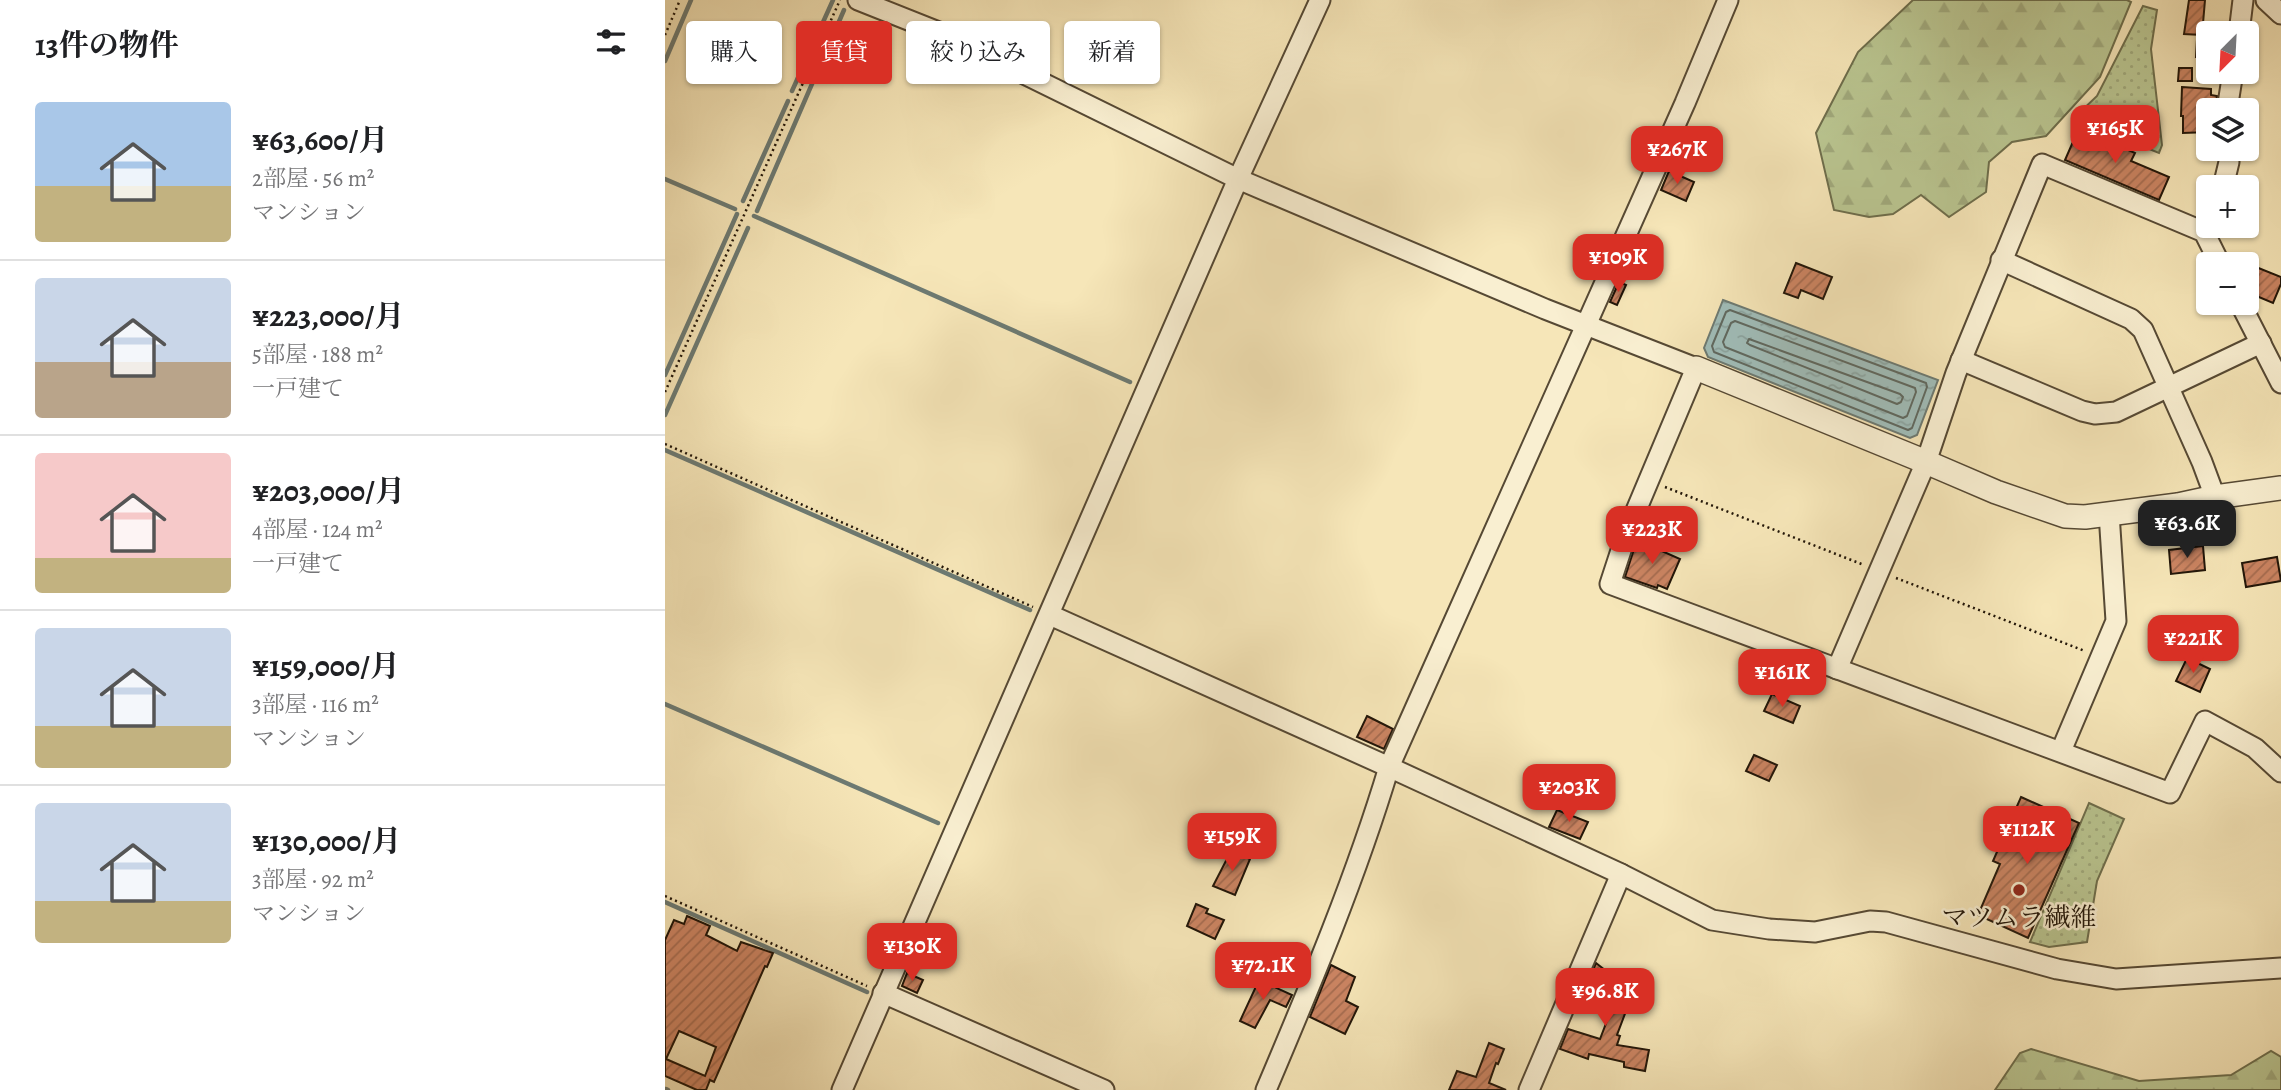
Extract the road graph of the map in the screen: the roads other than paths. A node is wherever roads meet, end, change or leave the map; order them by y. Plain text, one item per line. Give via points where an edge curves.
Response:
1 (859, 0) edge
2 (1320, 0) edge
3 (1728, 0) edge
4 (2243, 0) edge
5 (2266, 0) edge
6 (2281, 14) edge
7 (2240, 21) edge
8 (1238, 179) junction
9 (2214, 252) edge
10 (2001, 260) junction
11 (2246, 315) edge
12 (1586, 325) junction
13 (2261, 343) junction
14 (1961, 360) junction
15 (1696, 368) junction
16 (2281, 383) edge
17 (2169, 388) junction
18 (1926, 461) junction
19 (2281, 488) edge
20 (2214, 497) junction
21 (2109, 513) junction
22 (1050, 615) junction
23 (1837, 669) junction
24 (2061, 751) junction
25 (1389, 767) junction
26 (2281, 772) edge
27 (1621, 874) junction
28 (2281, 968) edge
29 (883, 993) junction
30 (842, 1090) edge
31 (1104, 1090) edge
32 (1266, 1090) edge
33 (1529, 1090) edge

1 - 8 street via 941,33
2 - 8 street
3 - 12 street
4 - 7 street
5 - 6 street
8 - 12 street
8 - 22 street
9 - 10 street via 2204,232 2042,164
10 - 14 street
10 - 17 street via 2131,319 2143,330
11 - 13 street
12 - 15 street
12 - 25 street
13 - 16 street
13 - 17 street
14 - 17 street via 2095,414 2116,412
14 - 18 street
15 - 18 street
15 - 23 street via 1627,532 1611,584
17 - 20 street
18 - 21 street via 2054,513 2085,517
18 - 23 street
19 - 20 street
20 - 21 street
21 - 24 street via 2116,621
22 - 25 street
22 - 29 street
23 - 24 street
24 - 26 street via 2170,793 2205,721 2255,748
25 - 27 street
25 - 32 street via 1369,831
27 - 28 street via 1712,920 1815,932 1886,922 2057,969 2116,979
27 - 33 street
29 - 30 street
29 - 31 street

